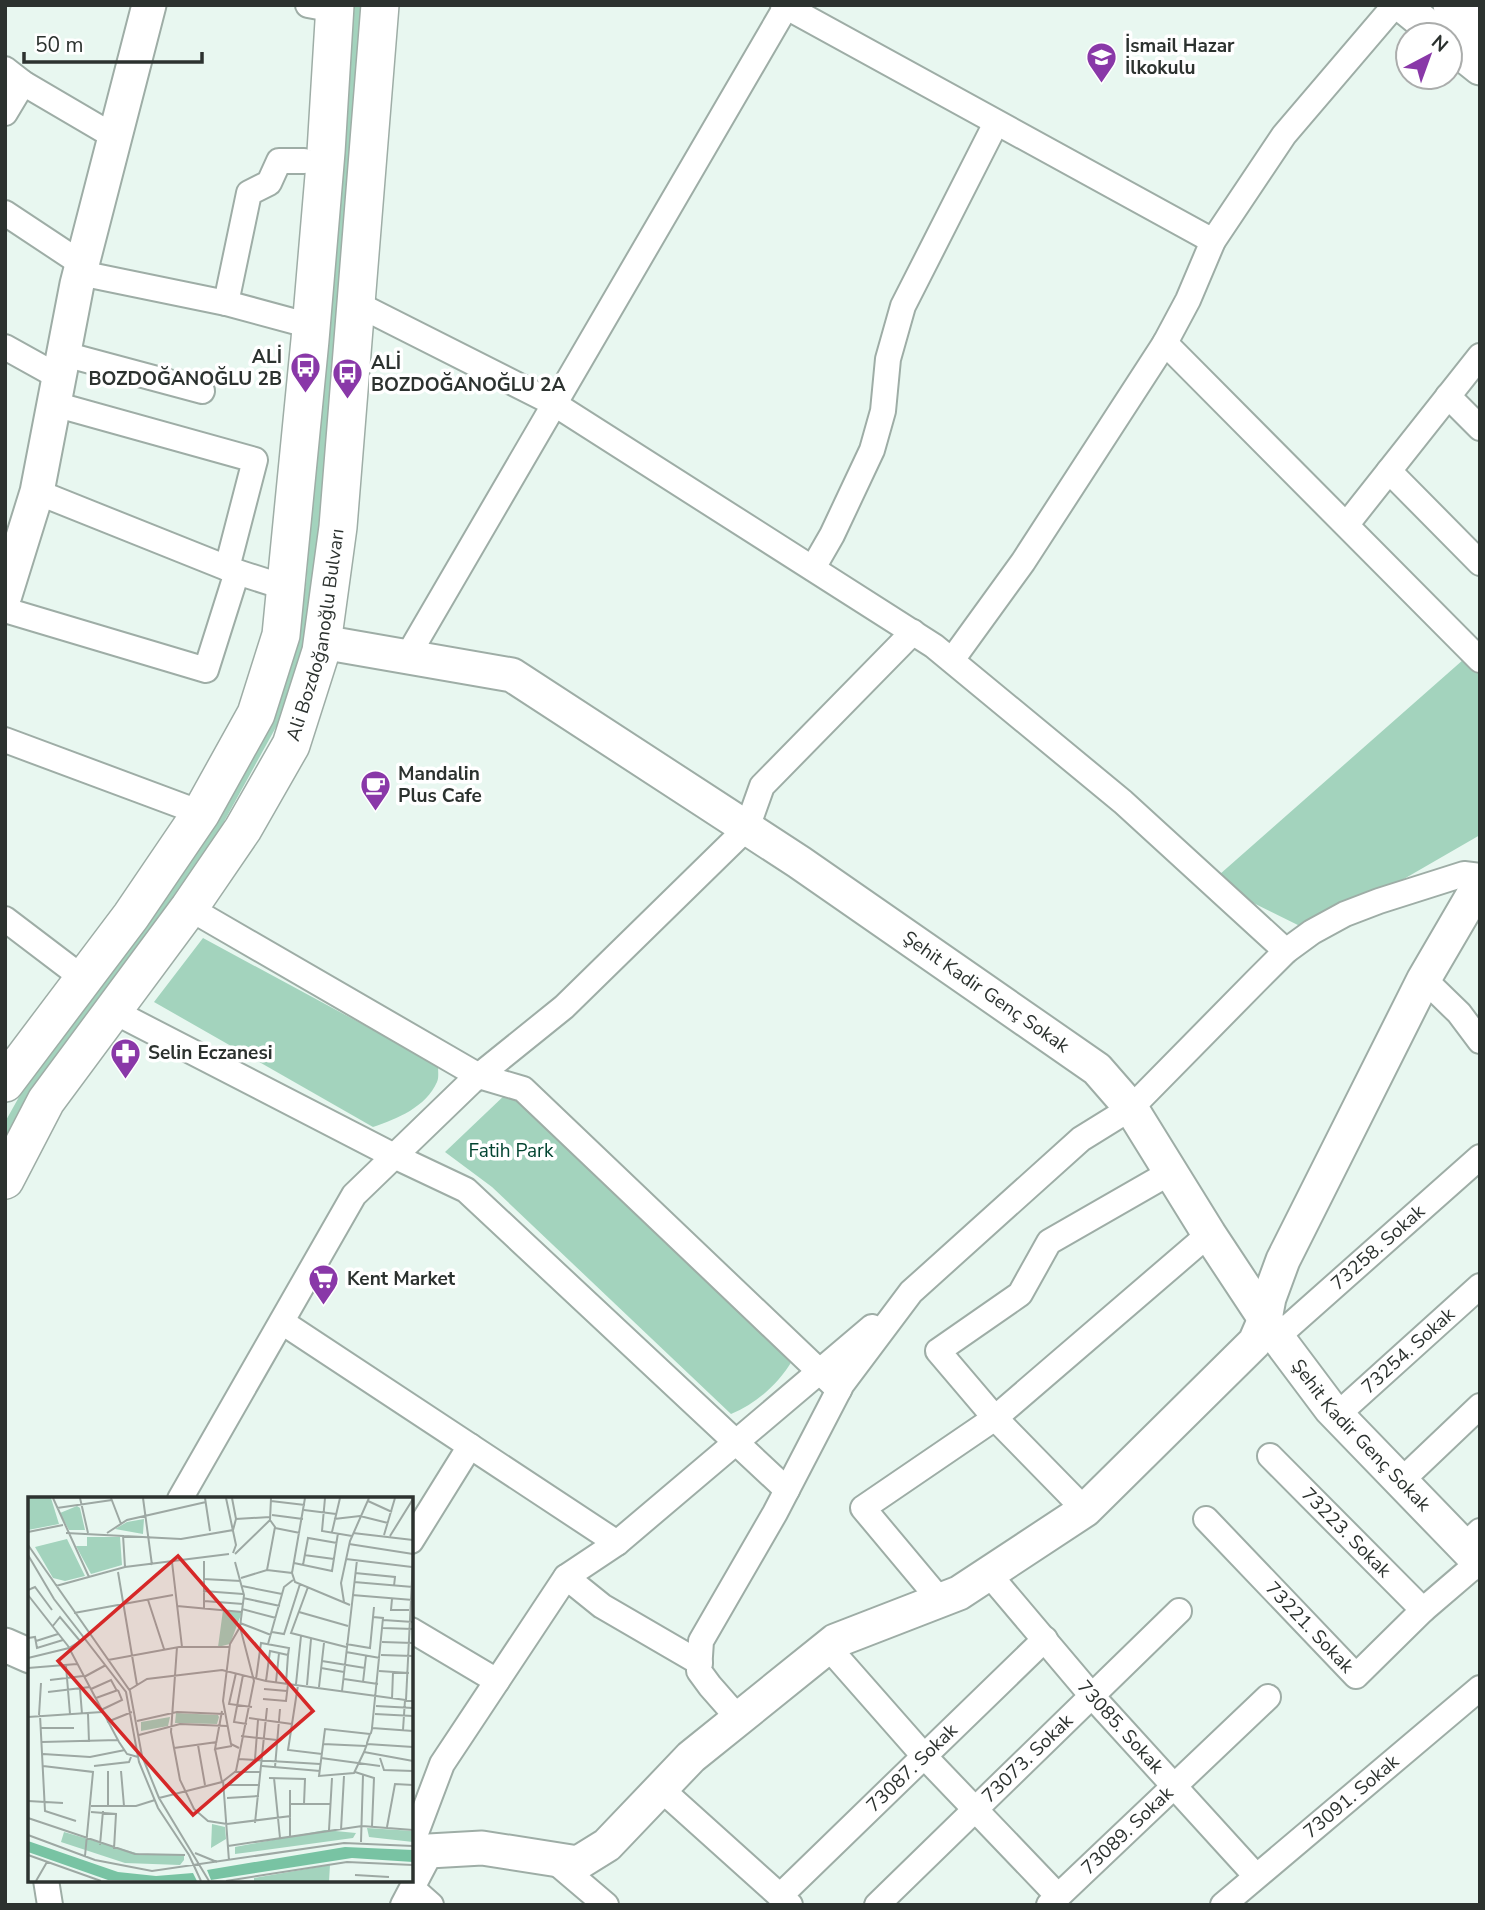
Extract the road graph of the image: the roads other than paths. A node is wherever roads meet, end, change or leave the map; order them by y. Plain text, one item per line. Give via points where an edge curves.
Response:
1 (149, 5) edge
2 (380, 5) edge
3 (1395, 5) edge
4 (1402, 5) edge
5 (1450, 5) edge
6 (785, 6) edge
7 (326, 7) edge
8 (1422, 21) edge
9 (1480, 29) edge
10 (1464, 55) edge
11 (1480, 68) edge
12 (14, 76) edge
13 (5, 113) edge
14 (996, 123) junction
15 (115, 137) junction
16 (303, 161) dead end
17 (5, 213) edge
18 (1213, 241) junction
19 (81, 268) junction
20 (226, 303) junction
21 (357, 304) junction
22 (311, 326) junction
23 (1165, 343) junction
24 (5, 347) edge
25 (1480, 356) edge
26 (59, 378) junction
27 (202, 391) dead end
28 (1448, 396) junction
29 (553, 403) junction
30 (1480, 428) edge
31 (1389, 471) junction
32 (37, 492) junction
33 (1347, 524) junction
34 (1480, 563) edge
35 (813, 568) junction
36 (232, 570) junction
37 (287, 588) junction
38 (5, 595) edge
39 (5, 610) edge
40 (913, 632) junction
41 (322, 642) junction
42 (407, 657) junction
43 (952, 660) junction
44 (1480, 660) edge
45 (5, 740) edge
46 (201, 813) junction
47 (747, 828) junction
48 (1480, 876) edge
49 (1480, 883) edge
50 (189, 908) junction
51 (5, 919) edge
52 (1286, 951) junction
53 (84, 979) junction
54 (1424, 979) junction
55 (113, 1011) junction
56 (1480, 1041) edge
57 (479, 1076) junction
58 (5, 1083) edge
59 (1132, 1108) junction
60 (394, 1156) junction
61 (1480, 1157) edge
62 (1171, 1172) junction
63 (5, 1180) edge
64 (1209, 1234) junction
65 (1480, 1286) edge
66 (908, 1297) junction
67 (282, 1322) junction
68 (1271, 1328) junction
69 (820, 1371) junction
70 (839, 1390) junction
71 (1480, 1406) edge
72 (1337, 1415) junction
73 (995, 1418) junction
74 (736, 1443) junction
75 (470, 1446) junction
76 (1270, 1456) dead end
77 (1400, 1482) junction
78 (787, 1490) junction
79 (181, 1497) edge
80 (1085, 1510) junction
81 (1206, 1519) dead end
82 (413, 1538) edge
83 (617, 1543) junction
84 (1475, 1551) edge
85 (988, 1573) junction
86 (566, 1577) junction
87 (940, 1600) junction
88 (1423, 1610) junction
89 (1179, 1611) dead end
90 (413, 1631) edge
91 (1045, 1639) junction
92 (5, 1645) edge
93 (828, 1647) junction
94 (28, 1655) edge
95 (700, 1663) junction
96 (497, 1681) junction
97 (1480, 1688) edge
98 (1092, 1696) junction
99 (1268, 1697) dead end
100 (739, 1718) junction
101 (924, 1756) junction
102 (1174, 1786) junction
103 (661, 1789) junction
104 (974, 1810) junction
105 (418, 1849) edge
106 (552, 1859) junction
107 (1256, 1876) junction
108 (46, 1882) edge
109 (416, 1899) edge
110 (785, 1900) edge
111 (1053, 1901) edge
112 (50, 1905) edge
113 (606, 1905) edge
114 (877, 1905) edge
115 (1223, 1905) edge

1 - 15 street
2 - 21 main road, Ali Bozdoğanoğlu Bulvarı
3 - 18 street via 1284,135
4 - 8 street
5 - 9 street
6 - 14 street
6 - 29 street
7 - 22 main road, Ali Bozdoğanoğlu Bulvarı via 326,152
10 - 11 street
12 - 13 street
12 - 15 street
14 - 18 street
14 - 35 street via 903,306 888,359 883,411 872,450
15 - 19 street
16 - 20 street via 279,161 269,183 249,193
17 - 19 street
18 - 23 street
19 - 20 street
19 - 26 street
20 - 22 street
21 - 29 street
21 - 41 main road, Ali Bozdoğanoğlu Bulvarı via 338,527
22 - 37 main road, Ali Bozdoğanoğlu Bulvarı
23 - 33 street
23 - 43 street via 1023,562
24 - 26 street
25 - 28 street
26 - 27 street
26 - 32 street
26 - 36 street via 255,460
28 - 30 street
28 - 31 street
29 - 35 street
29 - 42 street
31 - 33 street
31 - 34 street
32 - 36 street
32 - 38 street
33 - 44 street
35 - 40 street
36 - 37 street
36 - 39 street via 205,670
37 - 46 main road, Ali Bozdoğanoğlu Bulvarı via 281,635 256,713
40 - 43 street
40 - 47 street via 762,786
41 - 42 street, Şehit Kadir Genç Sokak
41 - 50 main road, Ali Bozdoğanoğlu Bulvarı via 291,744 243,829
42 - 47 street, Şehit Kadir Genç Sokak via 512,675
43 - 52 street via 1123,802
45 - 46 street
46 - 53 main road, Ali Bozdoğanoğlu Bulvarı
47 - 57 street via 564,1007
47 - 59 street, Şehit Kadir Genç Sokak via 1097,1069
48 - 52 street via 1464,874 1345,914
49 - 54 street
50 - 55 main road, Ali Bozdoğanoğlu Bulvarı
50 - 57 street
51 - 53 street
52 - 59 street
53 - 58 main road, Ali Bozdoğanoğlu Bulvarı
54 - 56 street
54 - 68 street via 1283,1260 1271,1289
55 - 60 street
55 - 63 main road, Ali Bozdoğanoğlu Bulvarı via 46,1101
57 - 60 street
57 - 69 street via 523,1089
59 - 62 street, Şehit Kadir Genç Sokak
59 - 66 street via 1081,1139
60 - 67 street via 354,1195
60 - 74 street via 466,1190
61 - 68 street, 73258. Sokak
62 - 64 street, Şehit Kadir Genç Sokak
62 - 73 street via 1049,1242 1020,1294 938,1351
64 - 68 street, Şehit Kadir Genç Sokak
64 - 73 street
65 - 72 street, 73254. Sokak
66 - 69 street
66 - 70 street
67 - 75 street
67 - 79 street
68 - 72 street, Şehit Kadir Genç Sokak
68 - 80 street
69 - 70 street
69 - 74 street
70 - 78 street
71 - 77 street
72 - 77 street, Şehit Kadir Genç Sokak
73 - 80 street
73 - 87 street via 863,1508
74 - 78 street
74 - 83 street
75 - 82 street
75 - 83 street
76 - 88 street, 73223. Sokak
77 - 84 street, Şehit Kadir Genç Sokak
78 - 95 street via 701,1641
80 - 85 street
81 - 88 street, 73221. Sokak via 1356,1676
83 - 86 street
84 - 88 street, 73221. Sokak
85 - 87 street
85 - 91 street, 73085. Sokak
86 - 95 street via 602,1606
86 - 96 street
87 - 93 street
89 - 98 street, 73073. Sokak
90 - 96 street
91 - 98 street, 73085. Sokak
91 - 101 street, 73087. Sokak
92 - 94 street
93 - 100 street
93 - 101 street
95 - 100 street via 699,1671 709,1686
96 - 105 street via 442,1764
97 - 107 street, 73091. Sokak
98 - 102 street, 73085. Sokak
98 - 104 street, 73073. Sokak
99 - 102 street, 73089. Sokak
100 - 103 street
101 - 104 street
101 - 110 street, 73087. Sokak
102 - 107 street, 73085. Sokak
102 - 111 street, 73089. Sokak
103 - 106 street via 607,1845 578,1863
103 - 110 street
104 - 111 street
104 - 114 street, 73073. Sokak
105 - 106 street via 482,1848
105 - 109 street
106 - 113 street
107 - 115 street, 73091. Sokak
108 - 112 street

